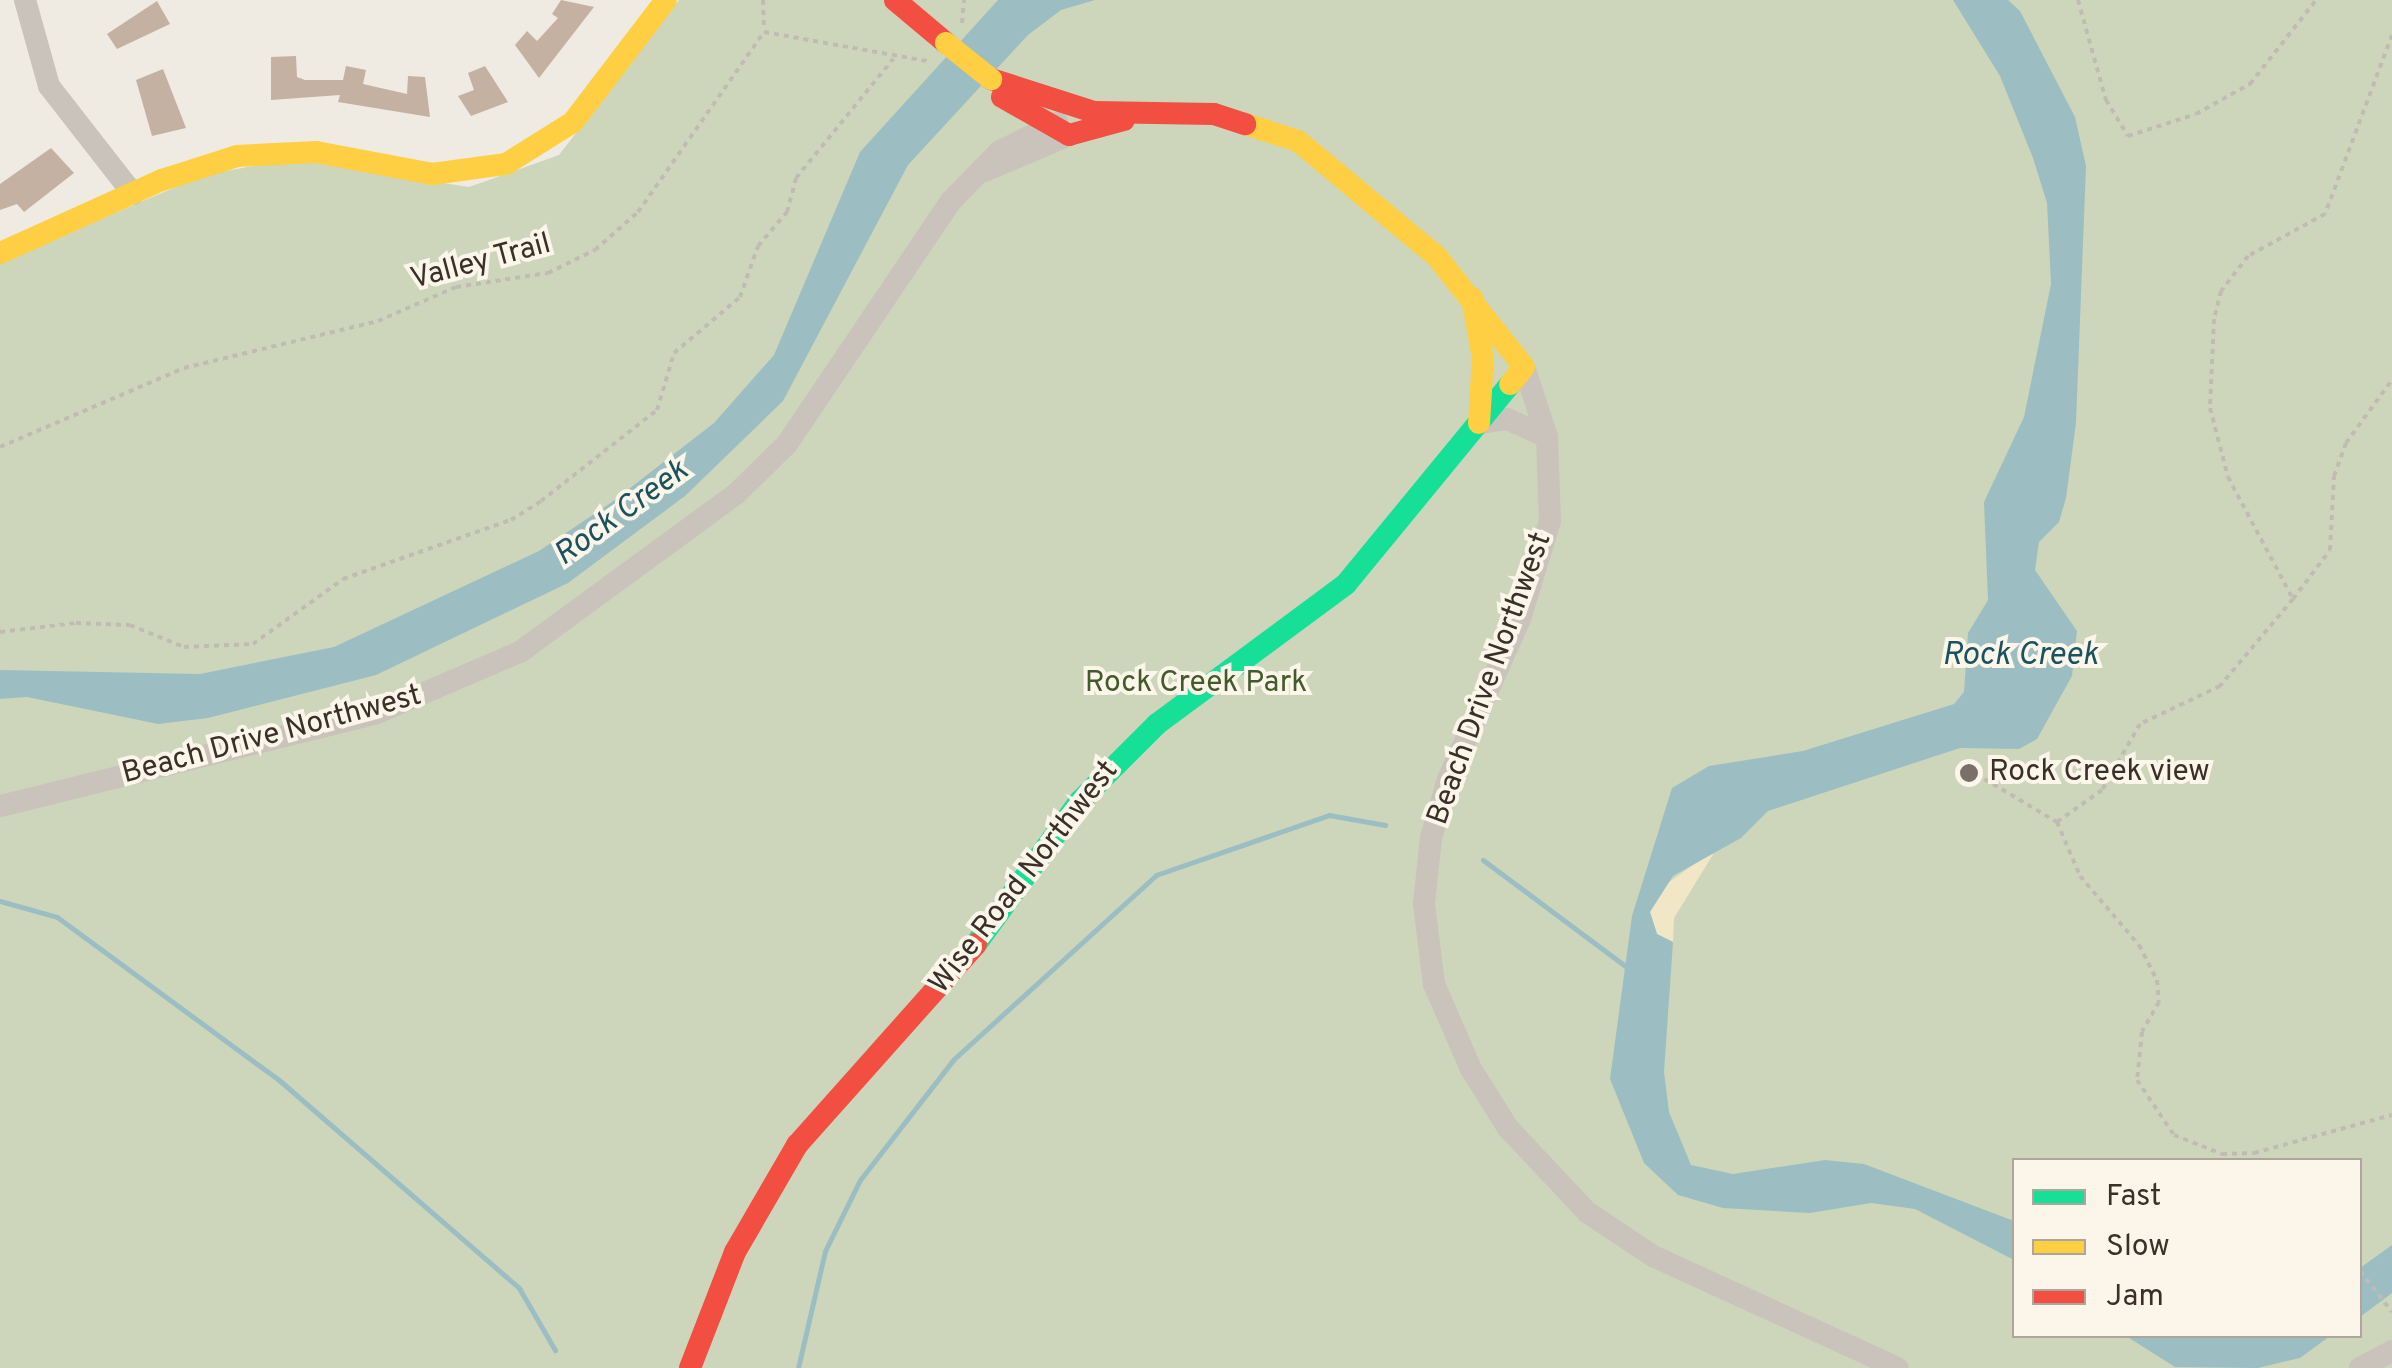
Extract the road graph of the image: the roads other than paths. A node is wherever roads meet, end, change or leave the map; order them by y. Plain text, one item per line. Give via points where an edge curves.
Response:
1 (25, 0) edge
2 (666, 0) edge
3 (894, 0) edge
4 (996, 88) junction
5 (1032, 98) junction
6 (1094, 112) junction
7 (1127, 118) junction
8 (1045, 128) junction
9 (1069, 135) junction
10 (1000, 150) junction
11 (1033, 150) junction
12 (985, 171) junction
13 (133, 194) junction
14 (0, 253) edge
15 (1471, 294) junction
16 (1524, 368) junction
17 (1479, 423) junction
18 (1547, 437) junction
19 (0, 806) edge
20 (2392, 1351) edge
21 (690, 1368) edge
22 (1898, 1368) edge
23 (2360, 1368) edge

1 - 13 street via 56,97
2 - 13 street via 574,122 506,164 432,174 329,153 261,152 199,166
3 - 4 street, bridge
4 - 5 street
4 - 8 street
4 - 10 street
5 - 6 street
5 - 8 street
6 - 7 street, Beach Drive Northwest
6 - 8 street, Beach Drive Northwest
7 - 9 street, Beach Drive Northwest
7 - 15 street, Beach Drive Northwest via 1214,114 1298,141 1404,224
8 - 9 street
8 - 10 street, Beach Drive Northwest
8 - 11 street
9 - 11 street, Beach Drive Northwest
10 - 12 street, Beach Drive Northwest
11 - 12 street, Beach Drive Northwest
12 - 19 street, Beach Drive Northwest via 918,242 787,444 737,493 520,652 375,714
13 - 14 street
15 - 16 street, Beach Drive Northwest
15 - 17 street via 1483,358
16 - 17 street, Wise Road Northwest
16 - 18 street, Beach Drive Northwest
17 - 18 street via 1508,420
17 - 21 street, Wise Road Northwest via 1346,584 1156,724 1092,786 969,954 797,1145 736,1252
18 - 22 street, Beach Drive Northwest via 1550,521 1537,572 1448,779 1431,838 1424,904 1434,984 1471,1069 1508,1128 1587,1212 1653,1256
20 - 23 street

